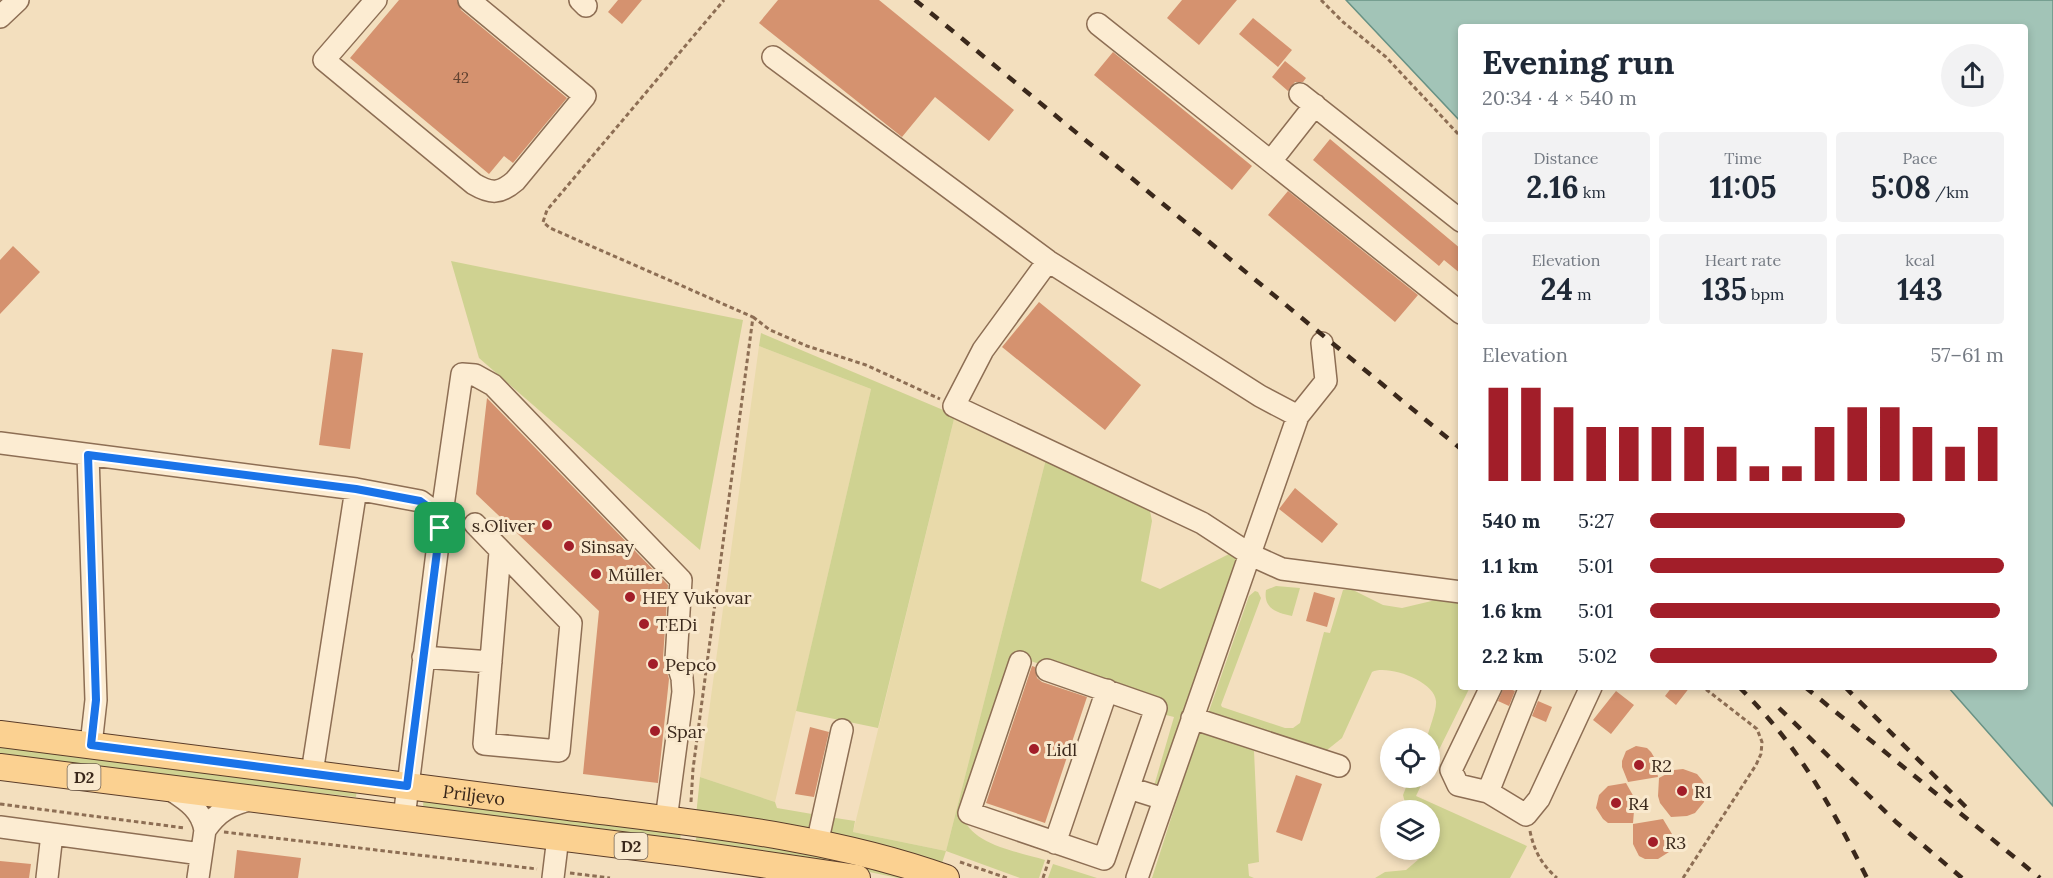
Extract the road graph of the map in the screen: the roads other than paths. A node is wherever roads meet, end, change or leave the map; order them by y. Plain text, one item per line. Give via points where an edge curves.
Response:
1 (18, 0) edge
2 (376, 0) edge
3 (469, 0) edge
4 (0, 17) edge
5 (1098, 24) dead end
6 (773, 57) dead end
7 (1271, 161) junction
8 (1458, 219) edge
9 (1048, 261) junction
10 (1458, 311) edge
11 (1322, 343) dead end
12 (1298, 416) junction
13 (0, 443) edge
14 (88, 455) junction
15 (356, 489) junction
16 (475, 524) dead end
17 (440, 528) junction
18 (500, 552) junction
19 (1251, 555) junction
20 (1458, 592) edge
21 (423, 657) junction
22 (491, 662) junction
23 (1020, 662) dead end
24 (1047, 670) dead end
25 (1107, 690) junction
26 (1490, 690) edge
27 (1529, 690) edge
28 (1590, 690) edge
29 (1192, 718) junction
30 (842, 730) dead end
31 (0, 734) edge
32 (91, 745) junction
33 (1339, 766) dead end
34 (0, 767) edge
35 (312, 773) junction
36 (407, 786) junction
37 (168, 788) junction
38 (1129, 788) junction
39 (1488, 792) junction
40 (254, 799) junction
41 (1164, 799) junction
42 (404, 818) junction
43 (677, 822) junction
44 (0, 827) edge
45 (205, 830) junction
46 (52, 834) junction
47 (558, 837) junction
48 (1055, 843) junction
49 (817, 844) junction
50 (201, 854) junction
51 (952, 870) edge
52 (553, 875) edge
53 (47, 878) edge
54 (198, 878) edge
55 (857, 878) edge
56 (1137, 878) edge

1 - 4 street
2 - 3 street via 324,60 474,184 495,193 515,181 585,96
5 - 7 street
6 - 9 street
7 - 8 street via 1308,99
7 - 10 street
9 - 12 street via 1260,396
9 - 19 street via 983,350 954,405 1202,523
11 - 12 street via 1326,381
12 - 19 street
13 - 14 street
14 - 15 street
14 - 32 street via 96,700
15 - 17 street via 420,501 435,512
15 - 35 street
16 - 18 street
17 - 21 street
17 - 43 street via 462,374 475,375 493,385 681,580 676,659 683,692
18 - 22 street
18 - 22 street via 571,623 559,751 484,744
19 - 20 street via 1282,569
19 - 29 street
21 - 22 street
21 - 36 street
23 - 48 street via 969,813
24 - 25 street
25 - 38 street via 1156,708
25 - 48 street
26 - 39 street via 1451,770 1458,785
27 - 39 street
28 - 39 street via 1539,799 1526,815
29 - 33 street
29 - 41 street
30 - 49 street
31 - 32 main road, Priljevo / D2
32 - 35 main road, Priljevo / D2
34 - 37 main road, Priljevo / D2
35 - 36 main road, Priljevo / D2
36 - 42 street
36 - 43 main road, Priljevo / D2
37 - 40 main road, Priljevo / D2
37 - 45 street via 193,806
38 - 41 street
38 - 48 street via 1104,860
40 - 42 main road, Priljevo / D2
40 - 45 street via 235,803 220,812
41 - 56 street
42 - 47 main road, Priljevo / D2
43 - 49 main road, Priljevo / D2
44 - 46 street
45 - 50 street
46 - 50 street
46 - 53 street
47 - 52 street
47 - 55 main road, Priljevo / D2
49 - 51 main road, Priljevo / D2 via 906,865
50 - 54 street

